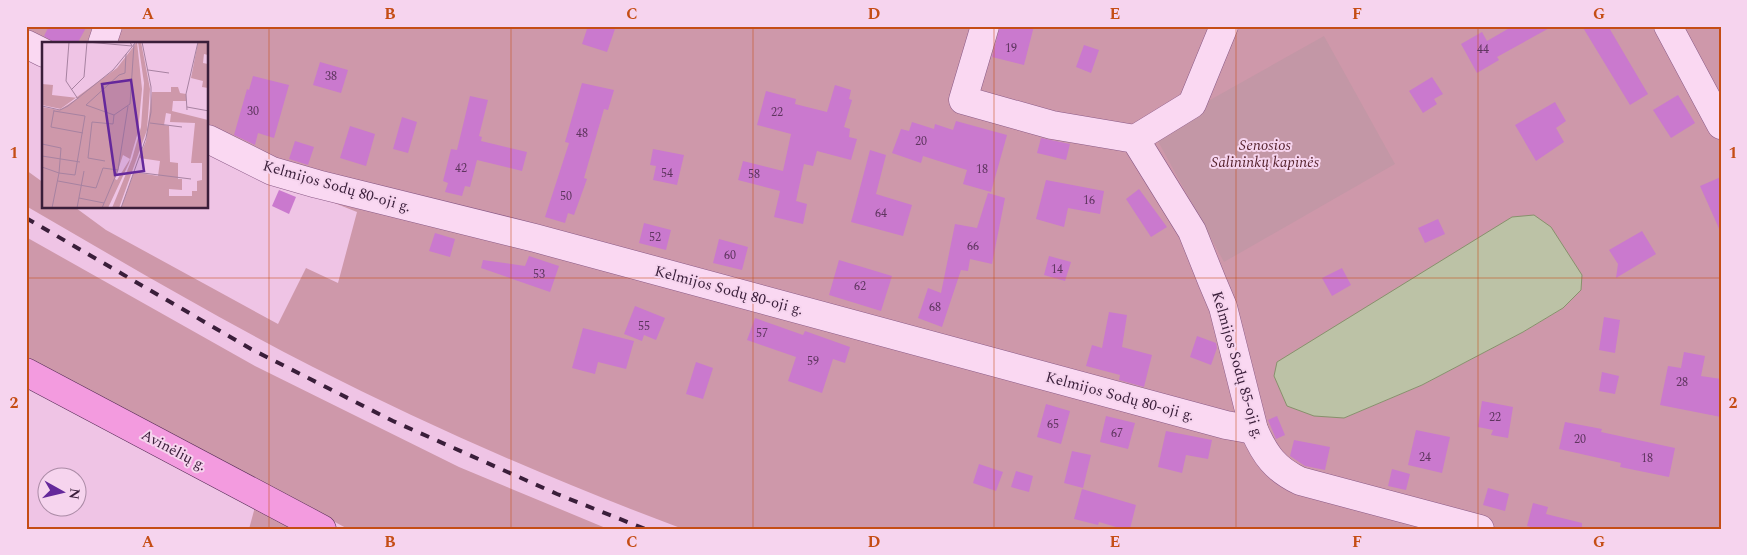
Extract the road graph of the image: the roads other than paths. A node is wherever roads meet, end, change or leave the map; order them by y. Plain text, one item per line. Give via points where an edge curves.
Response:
1 (108, 26) edge
2 (985, 26) edge
3 (1224, 26) edge
4 (1668, 26) edge
5 (103, 42) edge
6 (26, 44) edge
7 (42, 53) edge
8 (1721, 125) edge
9 (1135, 138) junction
10 (209, 140) edge
11 (26, 372) edge
12 (1254, 430) junction
13 (322, 529) edge
14 (1480, 529) edge

1 - 5 street
2 - 9 street via 963,100 1052,125
3 - 9 street via 1192,104
4 - 8 street
6 - 7 street
9 - 12 street, Kelmijos Sodų 85-oji g. via 1192,231 1223,307
10 - 12 street, Kelmijos Sodų 80-oji g. via 272,171 317,184 535,238 1218,423
11 - 13 main road, Avinėlių g.
12 - 14 street, Kelmijos Sodų 85-oji g. via 1272,461 1287,475 1300,481

